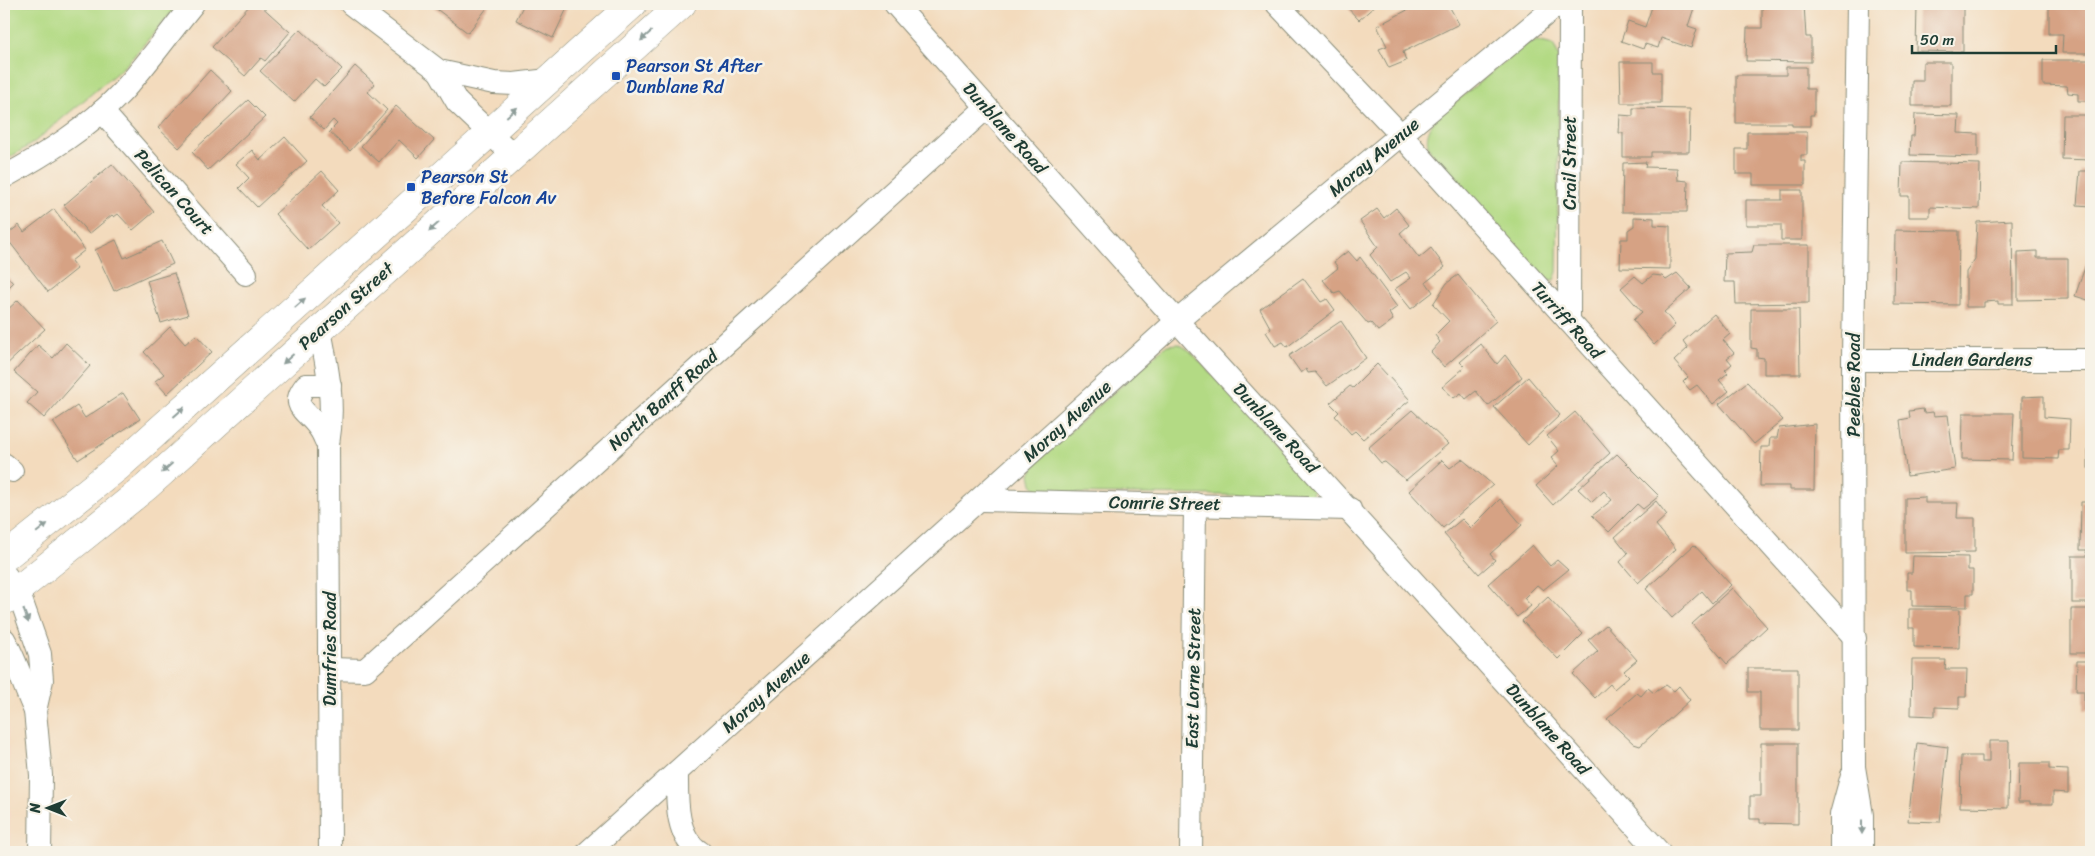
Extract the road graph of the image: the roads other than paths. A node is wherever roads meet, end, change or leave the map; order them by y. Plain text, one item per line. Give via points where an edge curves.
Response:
1 (193, 4) edge
2 (350, 4) edge
3 (633, 4) edge
4 (682, 4) edge
5 (895, 4) edge
6 (1277, 4) edge
7 (1558, 4) edge
8 (1570, 4) edge
9 (1858, 4) edge
10 (439, 71) junction
11 (548, 80) junction
12 (986, 108) junction
13 (102, 111) junction
14 (488, 133) junction
15 (1400, 135) junction
16 (514, 155) junction
17 (4, 177) edge
18 (246, 274) dead end
19 (1177, 320) junction
20 (1569, 321) junction
21 (320, 330) junction
22 (1854, 360) junction
23 (2091, 360) edge
24 (330, 385) junction
25 (328, 446) junction
26 (981, 500) junction
27 (1195, 504) junction
28 (1350, 509) junction
29 (4, 558) edge
30 (8, 588) edge
31 (1855, 638) junction
32 (4, 639) edge
33 (330, 669) junction
34 (35, 710) junction
35 (1854, 767) junction
36 (678, 772) junction
37 (40, 852) edge
38 (330, 852) edge
39 (588, 852) edge
40 (700, 852) edge
41 (1191, 852) edge
42 (1659, 852) edge
43 (1841, 852) edge
44 (1862, 852) edge

1 - 13 street
2 - 10 street
3 - 11 main road, Pearson Street
4 -> 16 main road, Pearson Street
5 - 12 street, Dunblane Road
6 - 15 street, Turriff Road
7 - 15 street, Moray Avenue
8 - 20 street, Crail Street
9 - 22 street, Peebles Road
10 - 11 street via 494,83
10 - 14 street via 457,102
14 -> 11 main road, Pearson Street
12 - 19 street, Dunblane Road
12 - 33 street, North Banff Road via 365,670
13 - 17 street via 48,153
13 - 18 street, Pelican Court
14 - 16 street
29 -> 14 main road, Pearson Street via 118,467
15 - 19 street, Moray Avenue
15 - 20 street, Turriff Road
16 -> 21 main road, Pearson Street
19 - 26 street, Moray Avenue
19 - 28 street, Dunblane Road
20 - 31 street, Turriff Road
21 - 24 street, Dumfries Road
21 -> 30 main road, Pearson Street via 146,487
22 - 23 street, Linden Gardens
22 - 31 street, Peebles Road
24 - 25 street, Dumfries Road via 333,418
24 - 25 street, Dumfries Road via 306,385 300,393 299,403 302,411 319,427
25 - 33 street, Dumfries Road
26 - 27 street, Comrie Street
26 - 36 street, Moray Avenue
27 - 28 street, Comrie Street
27 - 41 street, East Lorne Street
28 - 42 street, Dunblane Road
30 -> 34 street via 40,654 42,680
31 - 35 street, Peebles Road
32 - 34 street via 16,659
33 - 38 street, Dumfries Road
34 - 37 street via 41,775
35 - 43 street, Peebles Road via 1841,815
35 -> 44 street, Peebles Road via 1862,815
36 - 39 street, Moray Avenue
36 - 40 street via 677,806 684,831

